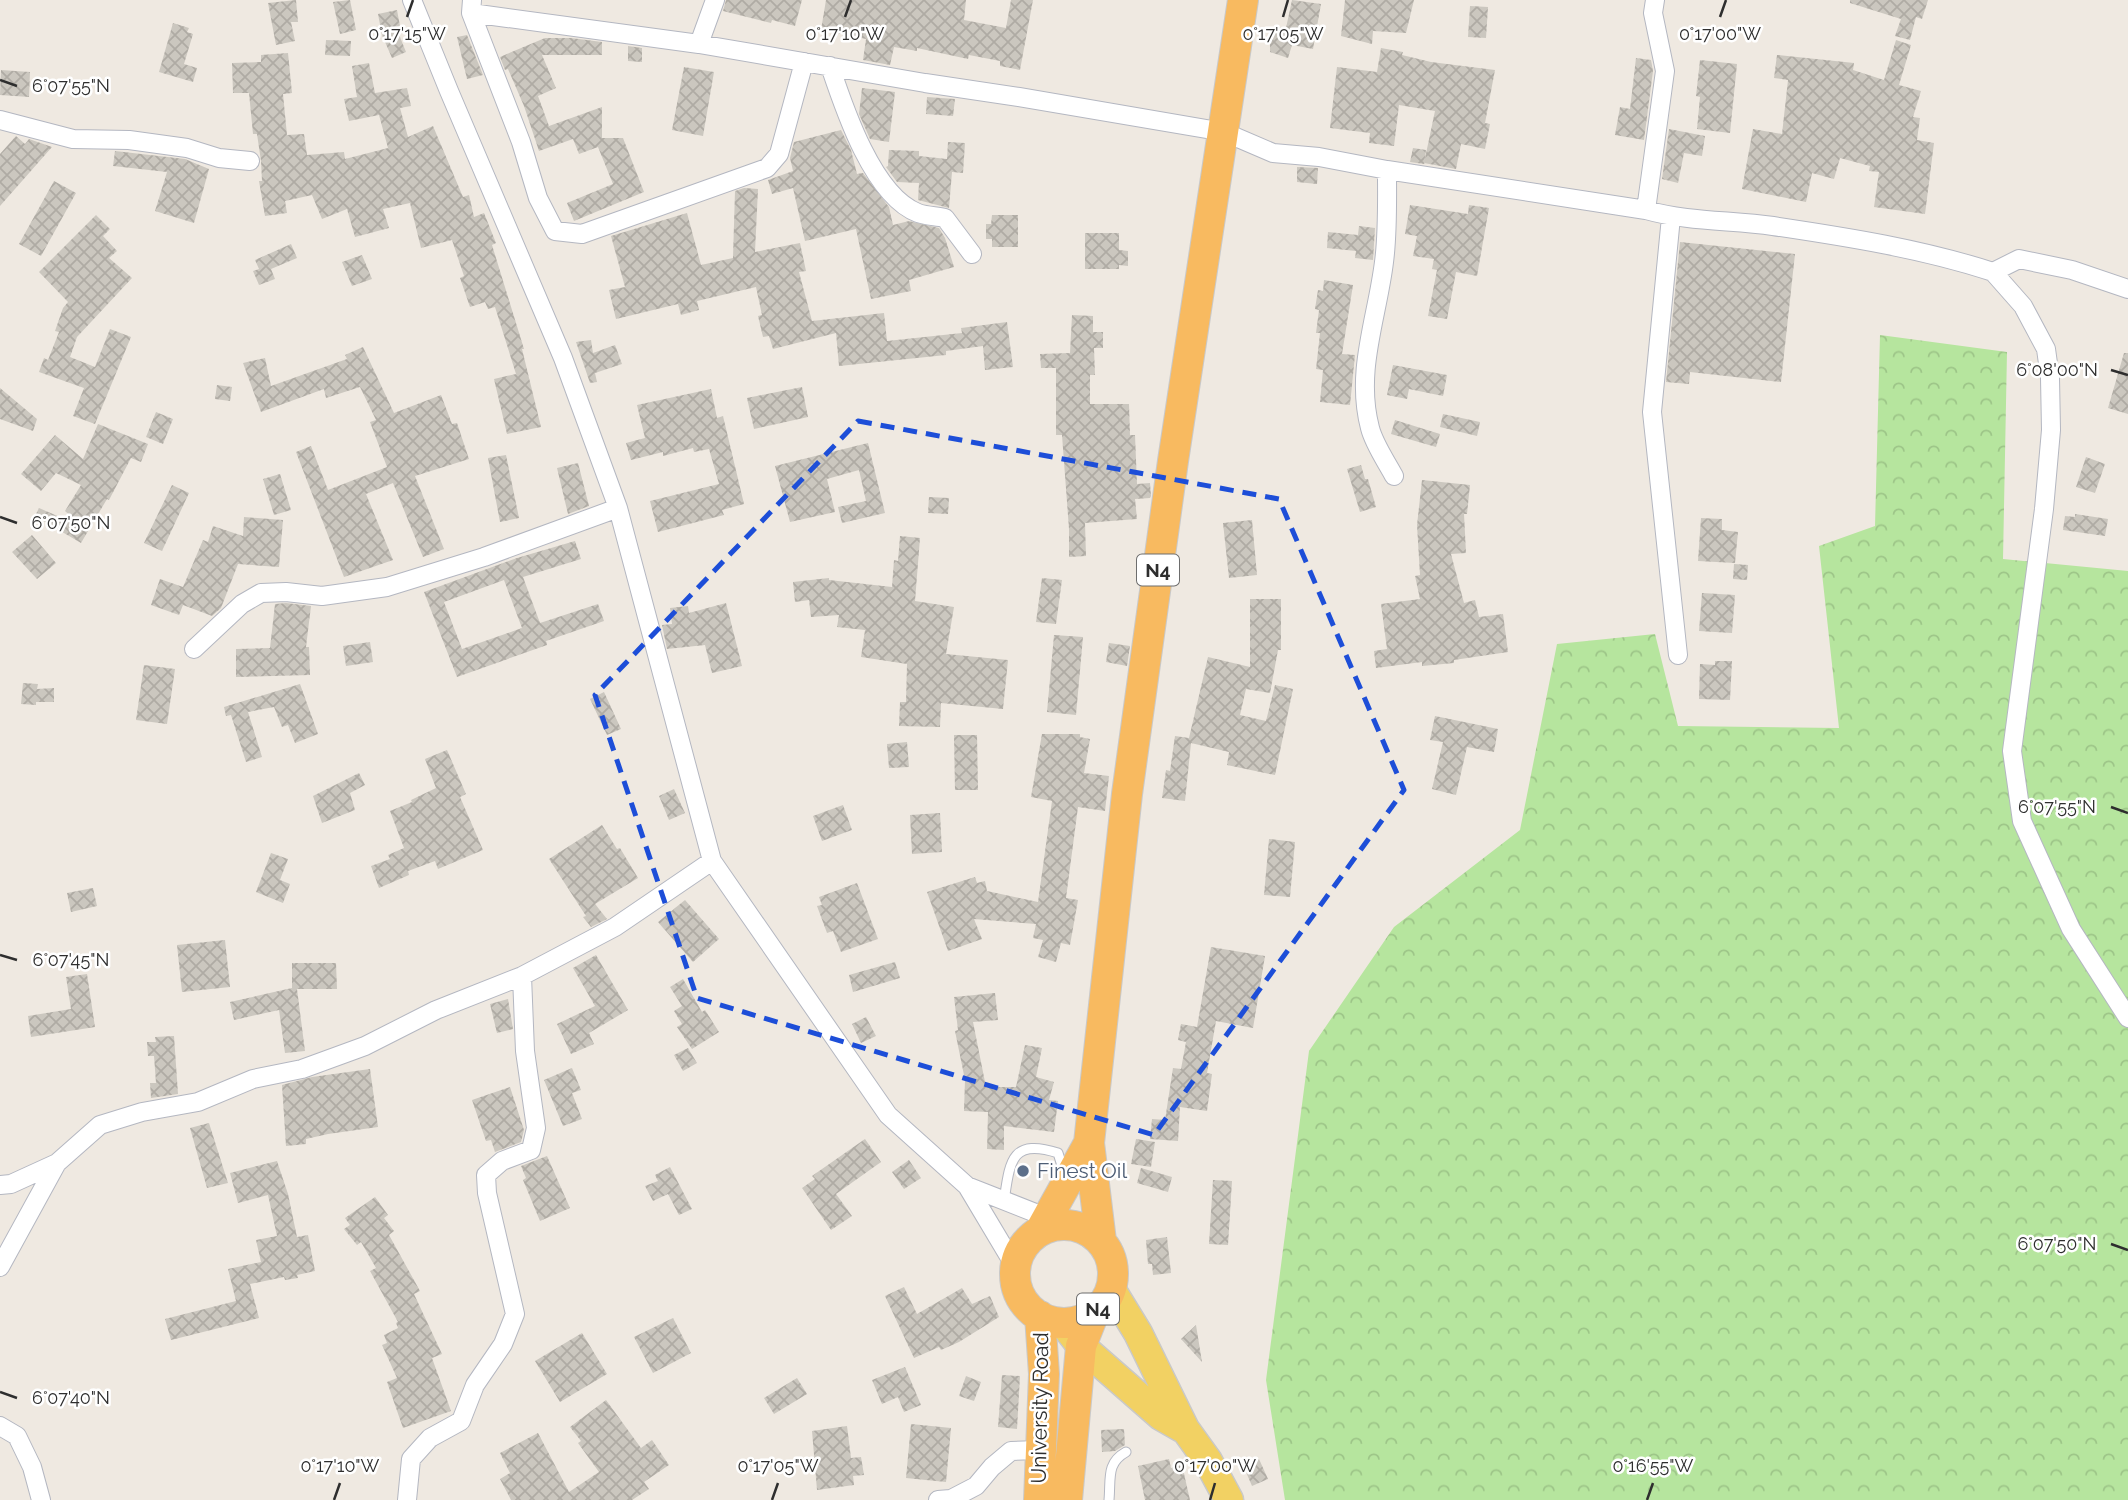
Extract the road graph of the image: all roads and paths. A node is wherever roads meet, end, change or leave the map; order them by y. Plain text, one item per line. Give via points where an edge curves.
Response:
1 (412, 0) edge
2 (715, 0) edge
3 (1243, 0) edge
4 (1656, 0) edge
5 (471, 7) edge
6 (699, 44) junction
7 (804, 62) junction
8 (830, 66) junction
9 (0, 120) edge
10 (1224, 132) junction
11 (250, 161) dead end
12 (1387, 170) junction
13 (1646, 210) junction
14 (1671, 217) junction
15 (972, 254) dead end
16 (1993, 272) junction
17 (2128, 289) edge
18 (1394, 476) dead end
19 (618, 508) junction
20 (194, 649) dead end
21 (1678, 655) dead end
22 (712, 861) junction
23 (522, 976) junction
24 (2128, 1018) edge
25 (1089, 1143) junction
26 (57, 1163) junction
27 (0, 1185) edge
28 (967, 1186) junction
29 (1066, 1187) junction
30 (1004, 1201) junction
31 (1051, 1225) junction
32 (1101, 1241) junction
33 (0, 1267) edge
34 (1016, 1268) junction
35 (1103, 1301) junction
36 (1062, 1328) junction
37 (0, 1426) edge
38 (1185, 1429) junction
39 (1039, 1450) junction
40 (1126, 1452) dead end
41 (41, 1500) edge
42 (407, 1500) edge
43 (938, 1500) edge
44 (1038, 1500) edge
45 (1067, 1500) edge
46 (1109, 1500) edge
47 (1229, 1500) edge

1 - 19 street via 563,358
2 - 6 street
3 - 10 highway, N4
4 - 13 street via 1653,13 1665,71
5 - 6 street
5 - 7 street via 538,198 555,231 582,234 767,168 779,154
6 - 7 street
7 - 8 street
8 - 10 street
8 - 15 street via 857,141 891,193 916,213 944,218
9 - 11 street via 73,139 129,140
10 - 12 street via 1273,153
10 - 25 highway, N4 via 1131,768
12 - 13 street
12 - 18 street via 1384,262 1363,393 1370,431
13 - 14 street
14 - 16 street via 1773,226 1948,257
14 - 21 street via 1652,412
16 - 17 street via 2019,259
16 - 24 street via 2023,306 2046,349 2050,378 2044,509 2012,751 2022,821 2071,929
19 - 20 street via 484,558 387,587 321,596 261,593 242,604
19 - 22 street
22 - 23 street via 615,927
22 - 28 street via 888,1115
23 - 26 street via 302,1069 253,1079 198,1102 100,1125
23 - 42 street via 525,1051 536,1128 531,1150 502,1161 486,1175 515,1314 461,1420 430,1438 411,1459
25 - 29 highway, N4
25 - 32 highway, N4
26 - 27 street
26 - 33 street
28 - 30 street
28 - 34 street
29 - 30 lane via 1058,1153 1025,1148 1015,1156
29 - 31 highway, N4
30 - 31 street
31 - 32 highway via 1089,1231
31 - 34 highway, N4 via 1024,1247
32 - 35 highway, N4 via 1112,1264
34 - 36 highway via 1024,1301
35 - 36 highway, N4
35 - 38 main road via 1139,1333
36 - 38 main road via 1161,1416
36 - 39 highway, University Road via 1044,1374
36 - 45 highway, University Road / N4 via 1072,1432
37 - 41 street via 17,1436
38 - 47 main road
39 - 43 street via 1011,1451 976,1486 951,1499
39 - 44 highway, University Road
40 - 46 lane via 1115,1458 1112,1466

